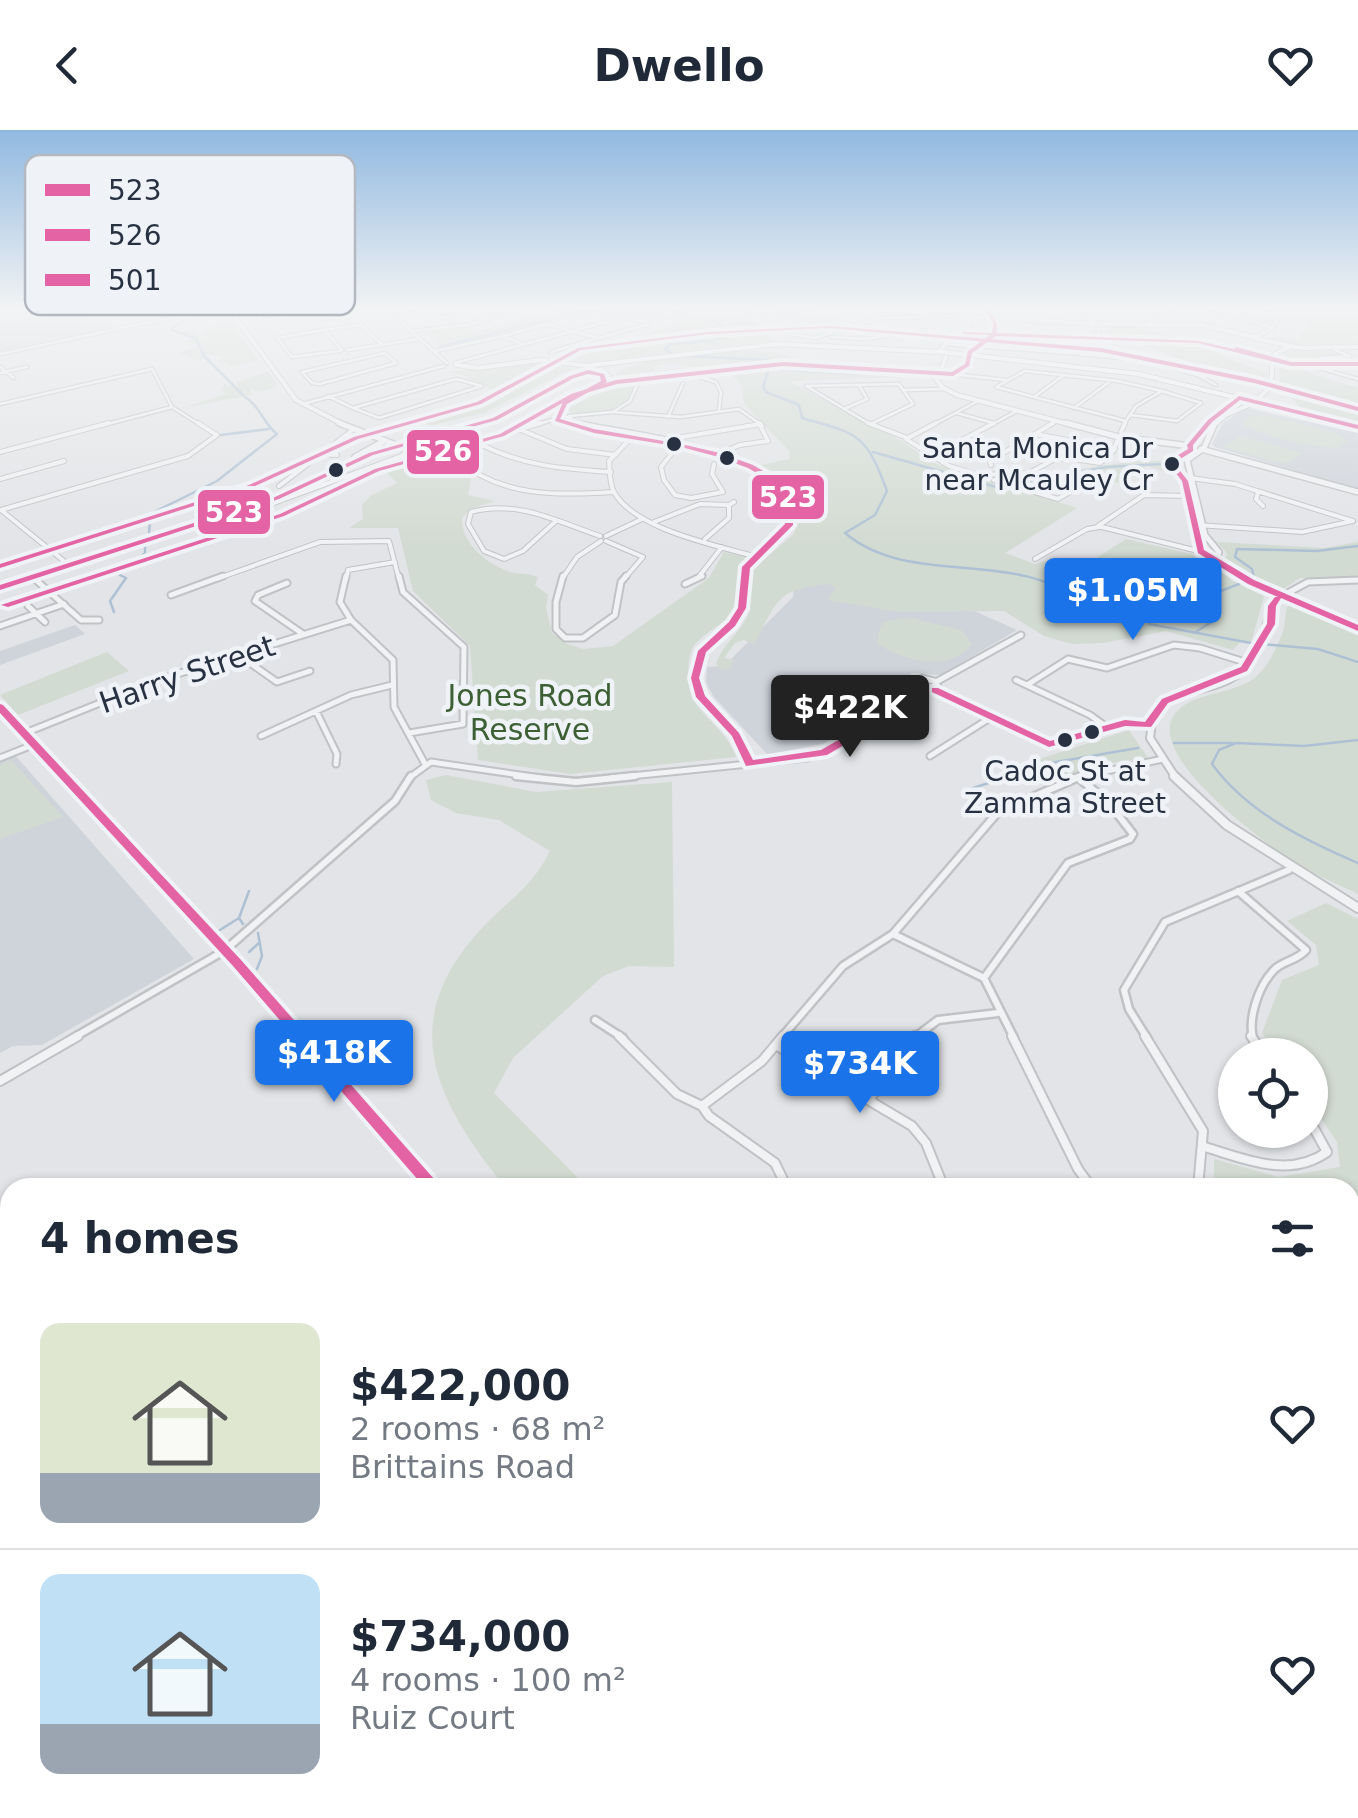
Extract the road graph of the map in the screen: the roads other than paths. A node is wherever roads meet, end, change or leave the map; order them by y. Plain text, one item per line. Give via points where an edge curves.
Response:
1 (79, 386) edge
2 (161, 386) edge
3 (287, 386) edge
4 (373, 386) edge
5 (398, 386) edge
6 (430, 386) edge
7 (477, 386) edge
8 (544, 386) edge
9 (551, 386) edge
10 (597, 386) edge
11 (600, 386) edge
12 (637, 386) edge
13 (681, 386) edge
14 (718, 386) edge
15 (812, 386) edge
16 (860, 386) edge
17 (899, 386) edge
18 (944, 386) edge
19 (999, 386) edge
20 (1052, 386) edge
21 (1104, 386) edge
22 (1138, 386) edge
23 (1175, 386) edge
24 (1267, 386) edge
25 (1270, 386) edge
26 (945, 389) junction
27 (904, 390) junction
28 (409, 391) junction
29 (1162, 391) junction
30 (329, 397) junction
31 (1033, 398) junction
32 (1242, 400) junction
33 (978, 401) junction
34 (299, 402) junction
35 (1254, 403) junction
36 (0, 404) edge
37 (172, 407) junction
38 (353, 408) junction
39 (1074, 408) junction
40 (720, 410) junction
41 (844, 410) junction
42 (1016, 411) junction
43 (612, 412) junction
44 (956, 412) junction
45 (1131, 415) junction
46 (668, 417) junction
47 (564, 419) junction
48 (1056, 421) junction
49 (1126, 421) junction
50 (994, 423) junction
51 (762, 424) junction
52 (871, 424) junction
53 (355, 429) junction
54 (518, 429) junction
55 (1358, 429) edge
56 (1112, 433) joint
57 (1035, 434) junction
58 (375, 435) junction
59 (694, 435) dead end
60 (1124, 435) junction
61 (633, 436) junction
62 (907, 438) junction
63 (384, 440) junction
64 (408, 440) junction
65 (480, 444) junction
66 (680, 444) junction
67 (396, 445) junction
68 (1197, 447) junction
69 (1115, 449) junction
70 (0, 452) edge
71 (320, 454) junction
72 (717, 454) junction
73 (336, 455) dead end
74 (616, 455) junction
75 (930, 456) junction
76 (354, 457) junction
77 (64, 461) dead end
78 (714, 464) dead end
79 (991, 464) dead end
80 (611, 470) junction
81 (1187, 478) junction
82 (0, 479) edge
83 (993, 479) junction
84 (1092, 479) dead end
85 (293, 482) dead end
86 (614, 492) junction
87 (1259, 492) junction
88 (1358, 492) edge
89 (1188, 496) junction
90 (1263, 506) dead end
91 (1, 510) edge
92 (642, 519) junction
93 (226, 520) dead end
94 (556, 521) junction
95 (652, 523) junction
96 (1200, 525) junction
97 (1099, 527) junction
98 (603, 538) junction
99 (704, 540) junction
100 (722, 547) junction
101 (1203, 550) junction
102 (1216, 555) junction
103 (754, 556) junction
104 (1035, 559) dead end
105 (396, 562) junction
106 (68, 565) junction
107 (39, 578) junction
108 (1358, 580) edge
109 (287, 583) dead end
110 (685, 584) dead end
111 (0, 586) edge
112 (171, 595) dead end
113 (1276, 596) junction
114 (1288, 597) junction
115 (64, 604) junction
116 (28, 606) dead end
117 (36, 614) junction
118 (100, 620) dead end
119 (352, 620) junction
120 (45, 622) dead end
121 (0, 626) edge
122 (1358, 628) edge
123 (1021, 634) dead end
124 (304, 635) junction
125 (239, 655) junction
126 (1248, 663) junction
127 (310, 671) dead end
128 (1016, 680) dead end
129 (936, 682) junction
130 (392, 685) junction
131 (1027, 685) junction
132 (936, 690) junction
133 (922, 691) junction
134 (0, 708) edge
135 (316, 711) junction
136 (991, 717) junction
137 (1148, 725) junction
138 (1108, 728) junction
139 (25, 733) junction
140 (409, 734) junction
141 (261, 736) dead end
142 (34, 744) junction
143 (930, 756) dead end
144 (0, 758) edge
145 (1163, 759) junction
146 (336, 764) dead end
147 (424, 764) junction
148 (750, 764) junction
149 (1079, 779) junction
150 (1289, 870) junction
151 (1238, 892) junction
152 (1358, 908) edge
153 (893, 934) junction
154 (224, 950) junction
155 (984, 978) junction
156 (998, 1012) junction
157 (596, 1020) dead end
158 (1252, 1038) edge
159 (776, 1045) junction
160 (0, 1081) edge
161 (870, 1100) junction
162 (702, 1106) junction
163 (1205, 1147) junction
164 (1325, 1148) edge
165 (427, 1178) edge
166 (783, 1178) edge
167 (940, 1178) edge
168 (1085, 1178) edge
169 (1200, 1178) edge

1 - 36 street
2 - 37 street
3 - 34 street
4 - 30 street
5 - 28 street
6 - 28 street
7 - 38 street via 482,388 381,418
8 - 64 main road via 502,412
9 - 67 main road via 506,415
10 - 47 street via 565,402
11 - 47 street via 568,402
12 - 43 street via 630,402
13 - 46 street
14 - 40 street
15 - 41 street via 806,386
16 - 41 street via 867,399
17 - 27 street
18 - 26 street
19 - 31 street
20 - 31 street
21 - 39 street
22 - 29 street
23 - 32 main road
24 - 32 street
25 - 35 street
26 - 27 street
26 - 33 street
27 - 52 street via 912,405
28 - 38 street
29 - 45 street
29 - 45 street via 1201,403 1177,421
30 - 34 street
30 - 34 street
30 - 38 street
31 - 39 street
32 - 35 main road
32 - 68 street via 1210,420
33 - 42 street
33 - 44 street
34 - 53 street
35 - 55 main road
35 - 68 street via 1215,422
37 - 70 street
37 - 91 street via 216,438 176,460
39 - 49 street
40 - 46 street
40 - 51 street via 744,410
41 - 52 street
42 - 48 street
42 - 50 street
43 - 46 street
43 - 47 street
44 - 50 street
44 - 62 street
45 - 49 street
47 - 54 street
47 - 61 street
48 - 56 street
48 - 57 street
49 - 60 street
50 - 75 street
51 - 59 street
51 - 72 street via 769,440
52 - 62 street
53 - 58 street
53 - 63 street
53 - 71 street
54 - 65 street
54 - 74 street via 567,449
56 - 60 street
57 - 69 street
57 - 79 street
58 - 64 street
58 - 67 street
60 - 68 street
60 - 69 street
61 - 66 street
61 - 74 street
62 - 75 street
63 - 67 street
63 - 76 street
64 - 67 main road
65 - 80 street via 544,468
65 - 86 street via 458,460 479,478 530,491
66 - 72 street
66 - 78 street via 661,468 663,484 675,496 723,492
67 - 76 main road
67 - 93 street via 406,451 402,456
67 - 106 main road via 277,498
68 - 81 street via 1187,460
68 - 81 street via 1170,462
68 - 88 street
69 - 83 street via 1104,462 1059,458 1034,472
71 - 73 street
71 - 85 street via 281,484
72 - 103 street via 768,476 790,500 786,529
74 - 80 street
75 - 83 street
76 - 106 main road via 267,498
77 - 82 street
80 - 86 street
81 - 87 street
81 - 89 street
81 - 96 street
83 - 84 street via 1058,499
86 - 92 street
87 - 90 street
87 - 96 street via 1353,522 1302,532
89 - 96 street
89 - 97 street via 1144,495
91 - 106 street
92 - 95 street
92 - 98 street
94 - 94 street via 488,507 471,512 468,524 482,548 504,560 521,554
94 - 98 street
95 - 99 street
95 - 99 street via 686,507 731,504 728,518
96 - 101 street
96 - 102 street
97 - 101 street
97 - 104 street
98 - 98 street via 571,563 554,594 556,630 565,638 584,638 615,614 621,582 643,556
99 - 100 street
100 - 103 street
100 - 110 street via 702,577
101 - 102 street
101 - 102 street
102 - 113 street via 1243,580
103 - 148 street via 746,567 742,608 702,651 695,678 701,697 736,734
105 - 112 street via 389,541 329,540
105 - 119 street via 344,574 340,602
105 - 140 street via 403,592 464,648 463,724
106 - 107 main road
106 - 111 main road
107 - 111 main road
107 - 115 street
108 - 114 street via 1308,582
109 - 124 street via 255,601
113 - 114 street
113 - 126 street via 1268,630
114 - 122 street
115 - 117 street
115 - 118 street via 84,621
116 - 117 street
117 - 120 street
117 - 121 street
119 - 124 street, Harry Street
119 - 130 street via 393,660
123 - 129 street
124 - 125 street, Harry Street
125 - 127 street via 277,682
125 - 139 street, Harry Street
126 - 131 street via 1174,645 1107,668 1068,658
126 - 137 street via 1234,676 1165,702
128 - 131 street
129 - 132 street
129 - 133 street via 916,680
130 - 135 street
130 - 140 street via 394,707
131 - 138 street
132 - 133 street
132 - 136 street
133 - 148 street via 824,753
134 - 139 street
135 - 141 street
135 - 146 street
136 - 138 street via 1049,744
136 - 143 street
137 - 138 street
137 - 145 street
139 - 142 street
140 - 147 street
142 - 144 street
142 - 154 street
145 - 149 street
145 - 150 street via 1229,828
147 - 148 street via 576,782
147 - 154 street via 395,801
149 - 153 street via 998,812
149 - 155 street via 1133,834 1068,864
150 - 151 street
150 - 152 street
151 - 158 street via 1306,950 1273,970 1250,1018
151 - 163 street via 1162,924 1124,990 1200,1124
153 - 155 street
153 - 159 street via 843,966
154 - 160 street
154 - 165 street
155 - 156 street
156 - 161 street via 938,1020 919,1031
156 - 168 street
157 - 162 street via 628,1042 677,1094
159 - 161 street
159 - 162 street
161 - 167 street via 912,1126
162 - 166 street via 775,1163
163 - 164 street via 1298,1165 1323,1158
163 - 169 street

